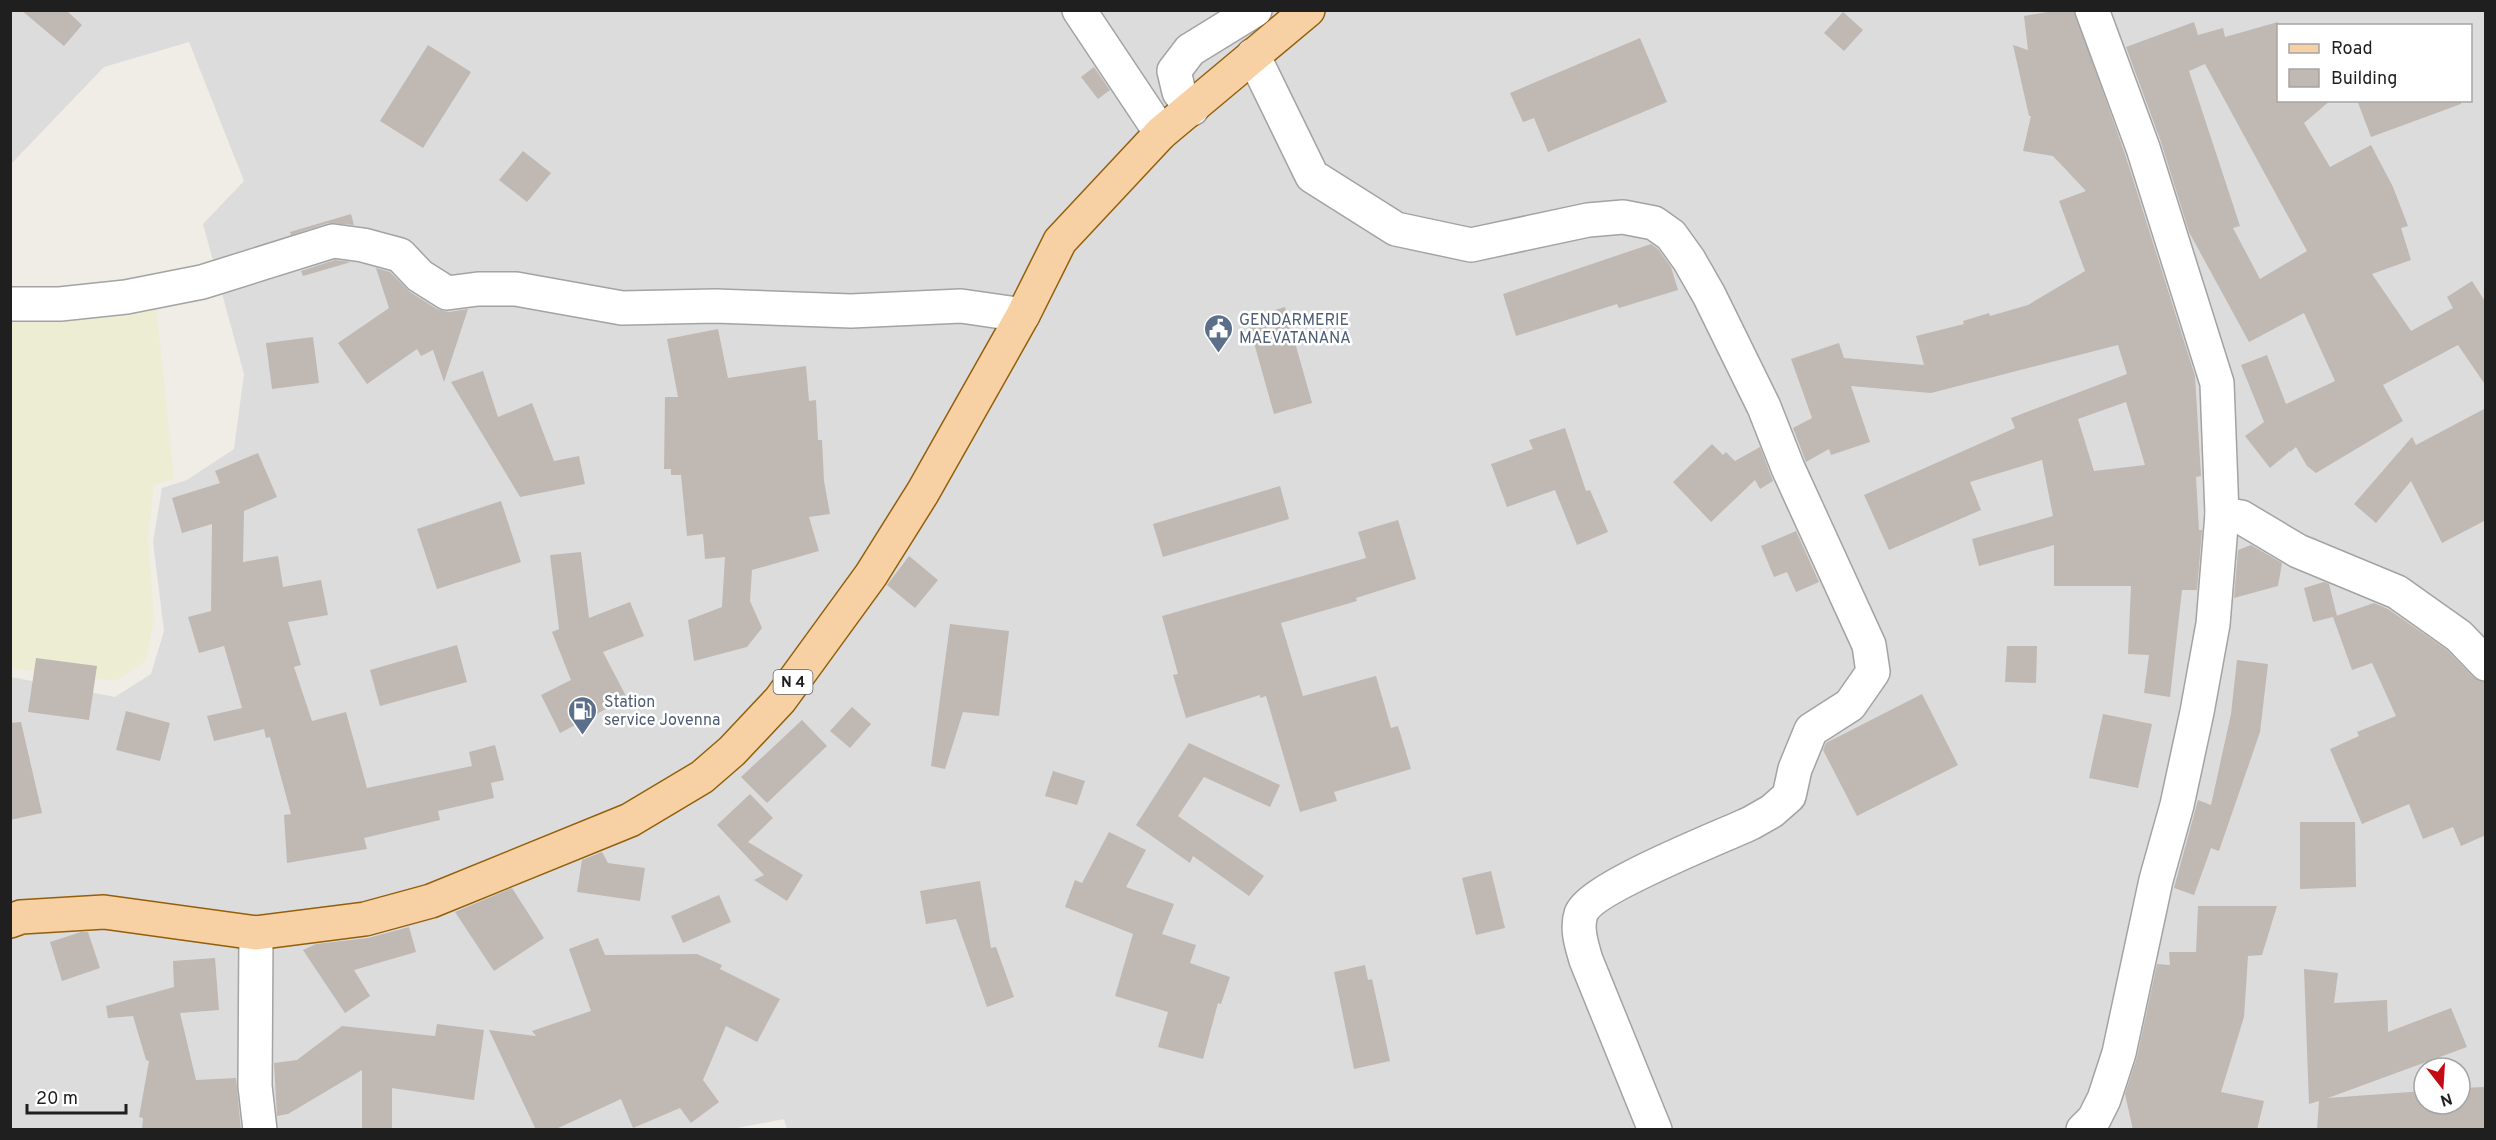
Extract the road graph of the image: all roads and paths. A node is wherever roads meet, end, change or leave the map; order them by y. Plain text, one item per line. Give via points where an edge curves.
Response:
1 (1078, 10) edge
2 (1255, 10) edge
3 (1308, 10) edge
4 (2092, 10) edge
5 (1254, 55) junction
6 (1192, 109) junction
7 (1161, 133) junction
8 (10, 304) edge
9 (1023, 315) junction
10 (2222, 514) junction
11 (2486, 664) edge
12 (10, 921) edge
13 (256, 933) junction
14 (2091, 1126) edge
15 (260, 1130) edge
16 (1655, 1130) edge

1 - 7 street
2 - 6 street via 1190,50 1174,70 1179,92
3 - 5 main road, N 4
4 - 10 street via 2143,148 2217,383
5 - 6 main road, N 4
5 - 16 street via 1312,176 1396,229 1471,245 1588,220 1623,217 1654,223 1671,235 1709,295 1764,407 1869,645 1873,672 1850,705 1811,730 1789,796 1751,823 1618,882 1593,898 1581,914 1580,933 1586,960
6 - 7 main road, N 4
7 - 9 main road, N 4 via 1060,241
8 - 9 street via 60,304 126,297 202,282 333,241 400,255 420,276 447,293 516,289 622,308 715,306 851,311 961,306
9 - 13 main road, N 4 via 923,492 871,575 780,700 702,777 630,820 431,902 365,919
10 - 11 street via 2241,517 2298,552 2397,592 2459,636
10 - 14 street via 2213,624 2198,712 2119,1053
12 - 13 main road, N 4 via 104,912
13 - 15 street via 255,1086

